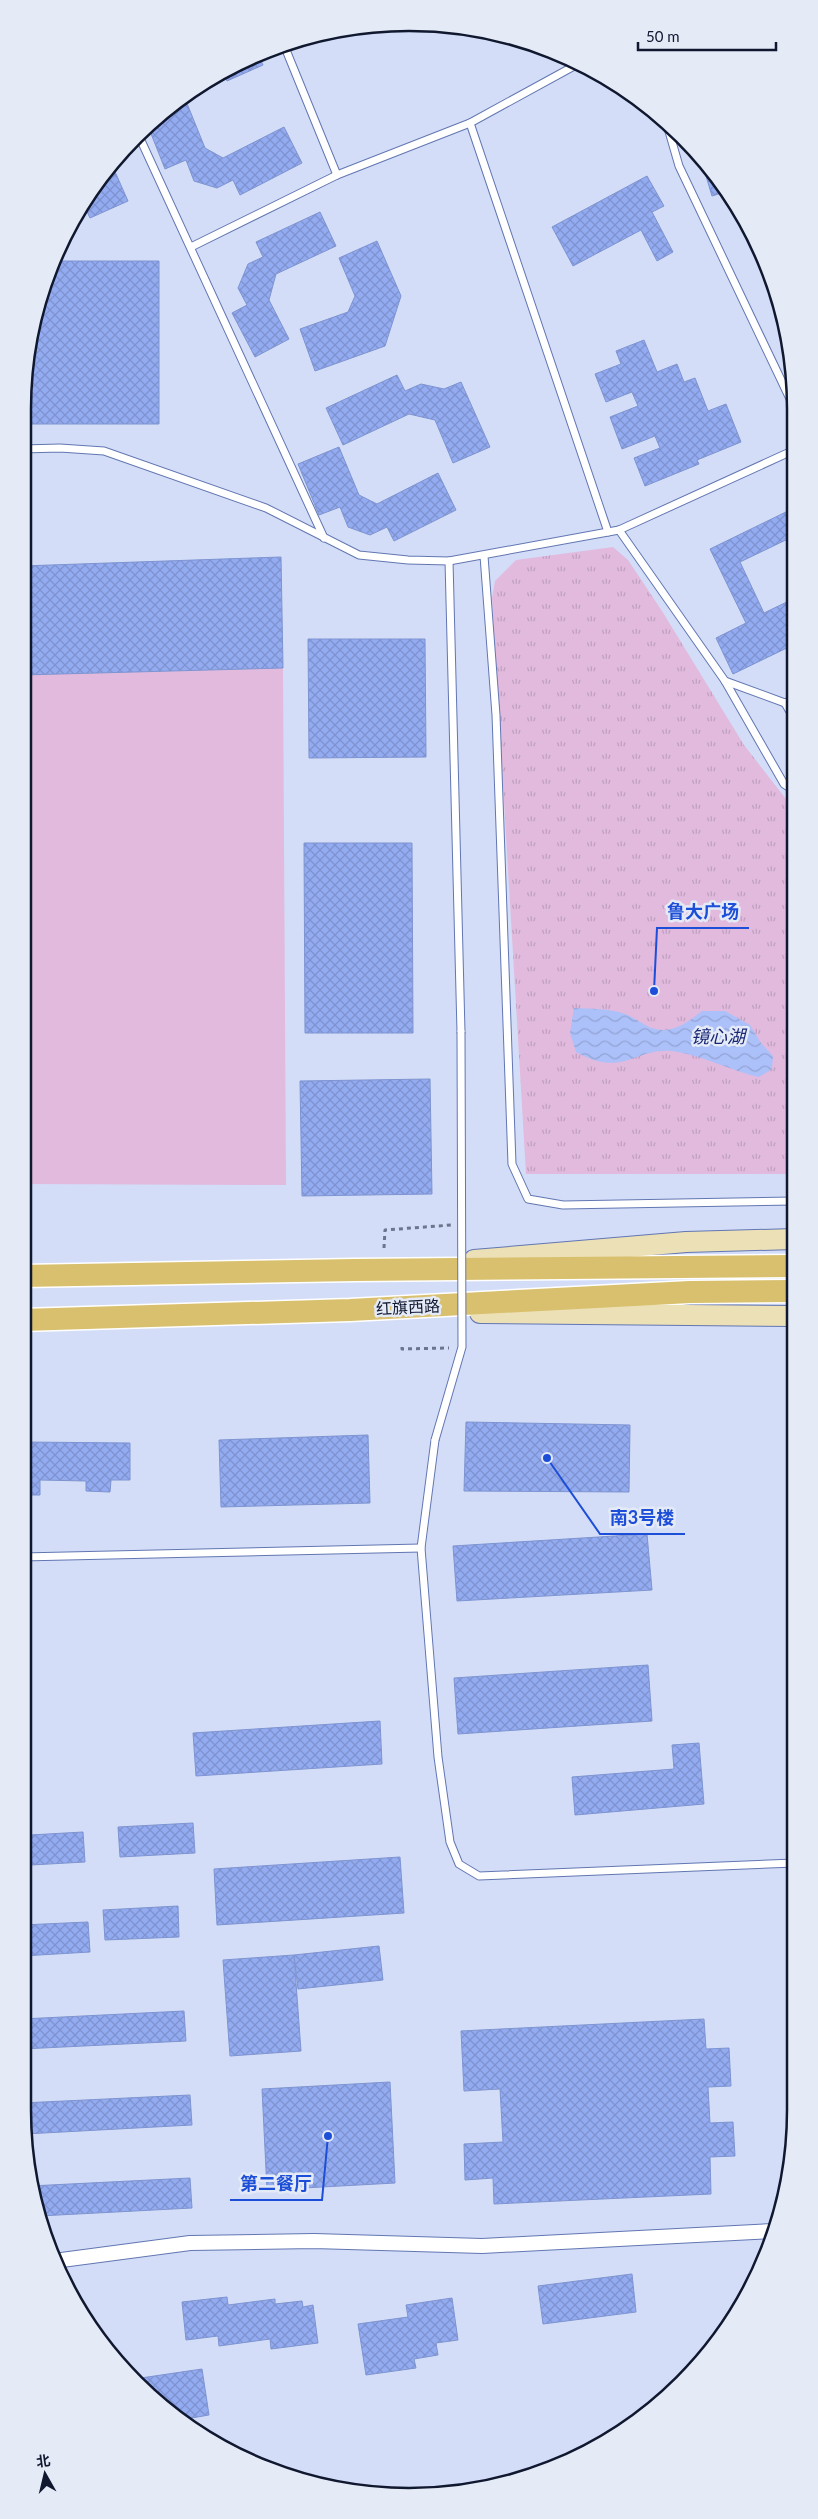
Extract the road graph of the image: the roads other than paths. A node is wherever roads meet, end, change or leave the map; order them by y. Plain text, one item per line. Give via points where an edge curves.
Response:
1 (287, 52) edge
2 (571, 68) edge
3 (470, 123) junction
4 (671, 137) edge
5 (142, 142) edge
6 (337, 175) junction
7 (191, 247) junction
8 (786, 391) edge
9 (31, 449) edge
10 (787, 453) edge
11 (619, 530) junction
12 (608, 532) junction
13 (324, 538) junction
14 (484, 556) junction
15 (449, 561) junction
16 (725, 681) junction
17 (787, 701) edge
18 (787, 786) edge
19 (787, 1201) edge
20 (787, 1240) edge
21 (787, 1266) edge
22 (354, 1270) junction
23 (31, 1276) edge
24 (787, 1291) edge
25 (350, 1310) junction
26 (787, 1316) edge
27 (31, 1320) edge
28 (421, 1548) junction
29 (31, 1557) edge
30 (787, 1863) edge
31 (767, 2231) edge
32 (62, 2260) edge

1 - 6 lane
2 - 3 lane
3 - 6 lane
3 - 12 lane
4 - 8 lane via 679,166
5 - 7 lane
6 - 7 lane
7 - 13 lane
9 - 13 lane via 104,451 266,508
10 - 11 lane
11 - 12 lane
11 - 16 lane
12 - 14 lane
13 - 15 lane via 359,555
14 - 15 lane
14 - 19 lane via 496,715 512,1164 528,1199 563,1205
15 - 28 lane, bridge via 461,1032 462,1347 434,1440
16 - 17 lane
16 - 18 lane
20 - 22 main road via 686,1242
21 - 22 main road
22 - 23 main road
24 - 25 main road, 红旗西路 via 690,1292
25 - 26 main road
25 - 27 main road, 红旗西路
28 - 29 lane
28 - 30 lane via 438,1758 450,1842 459,1864 479,1876
31 - 32 street via 482,2246 314,2241 190,2243

